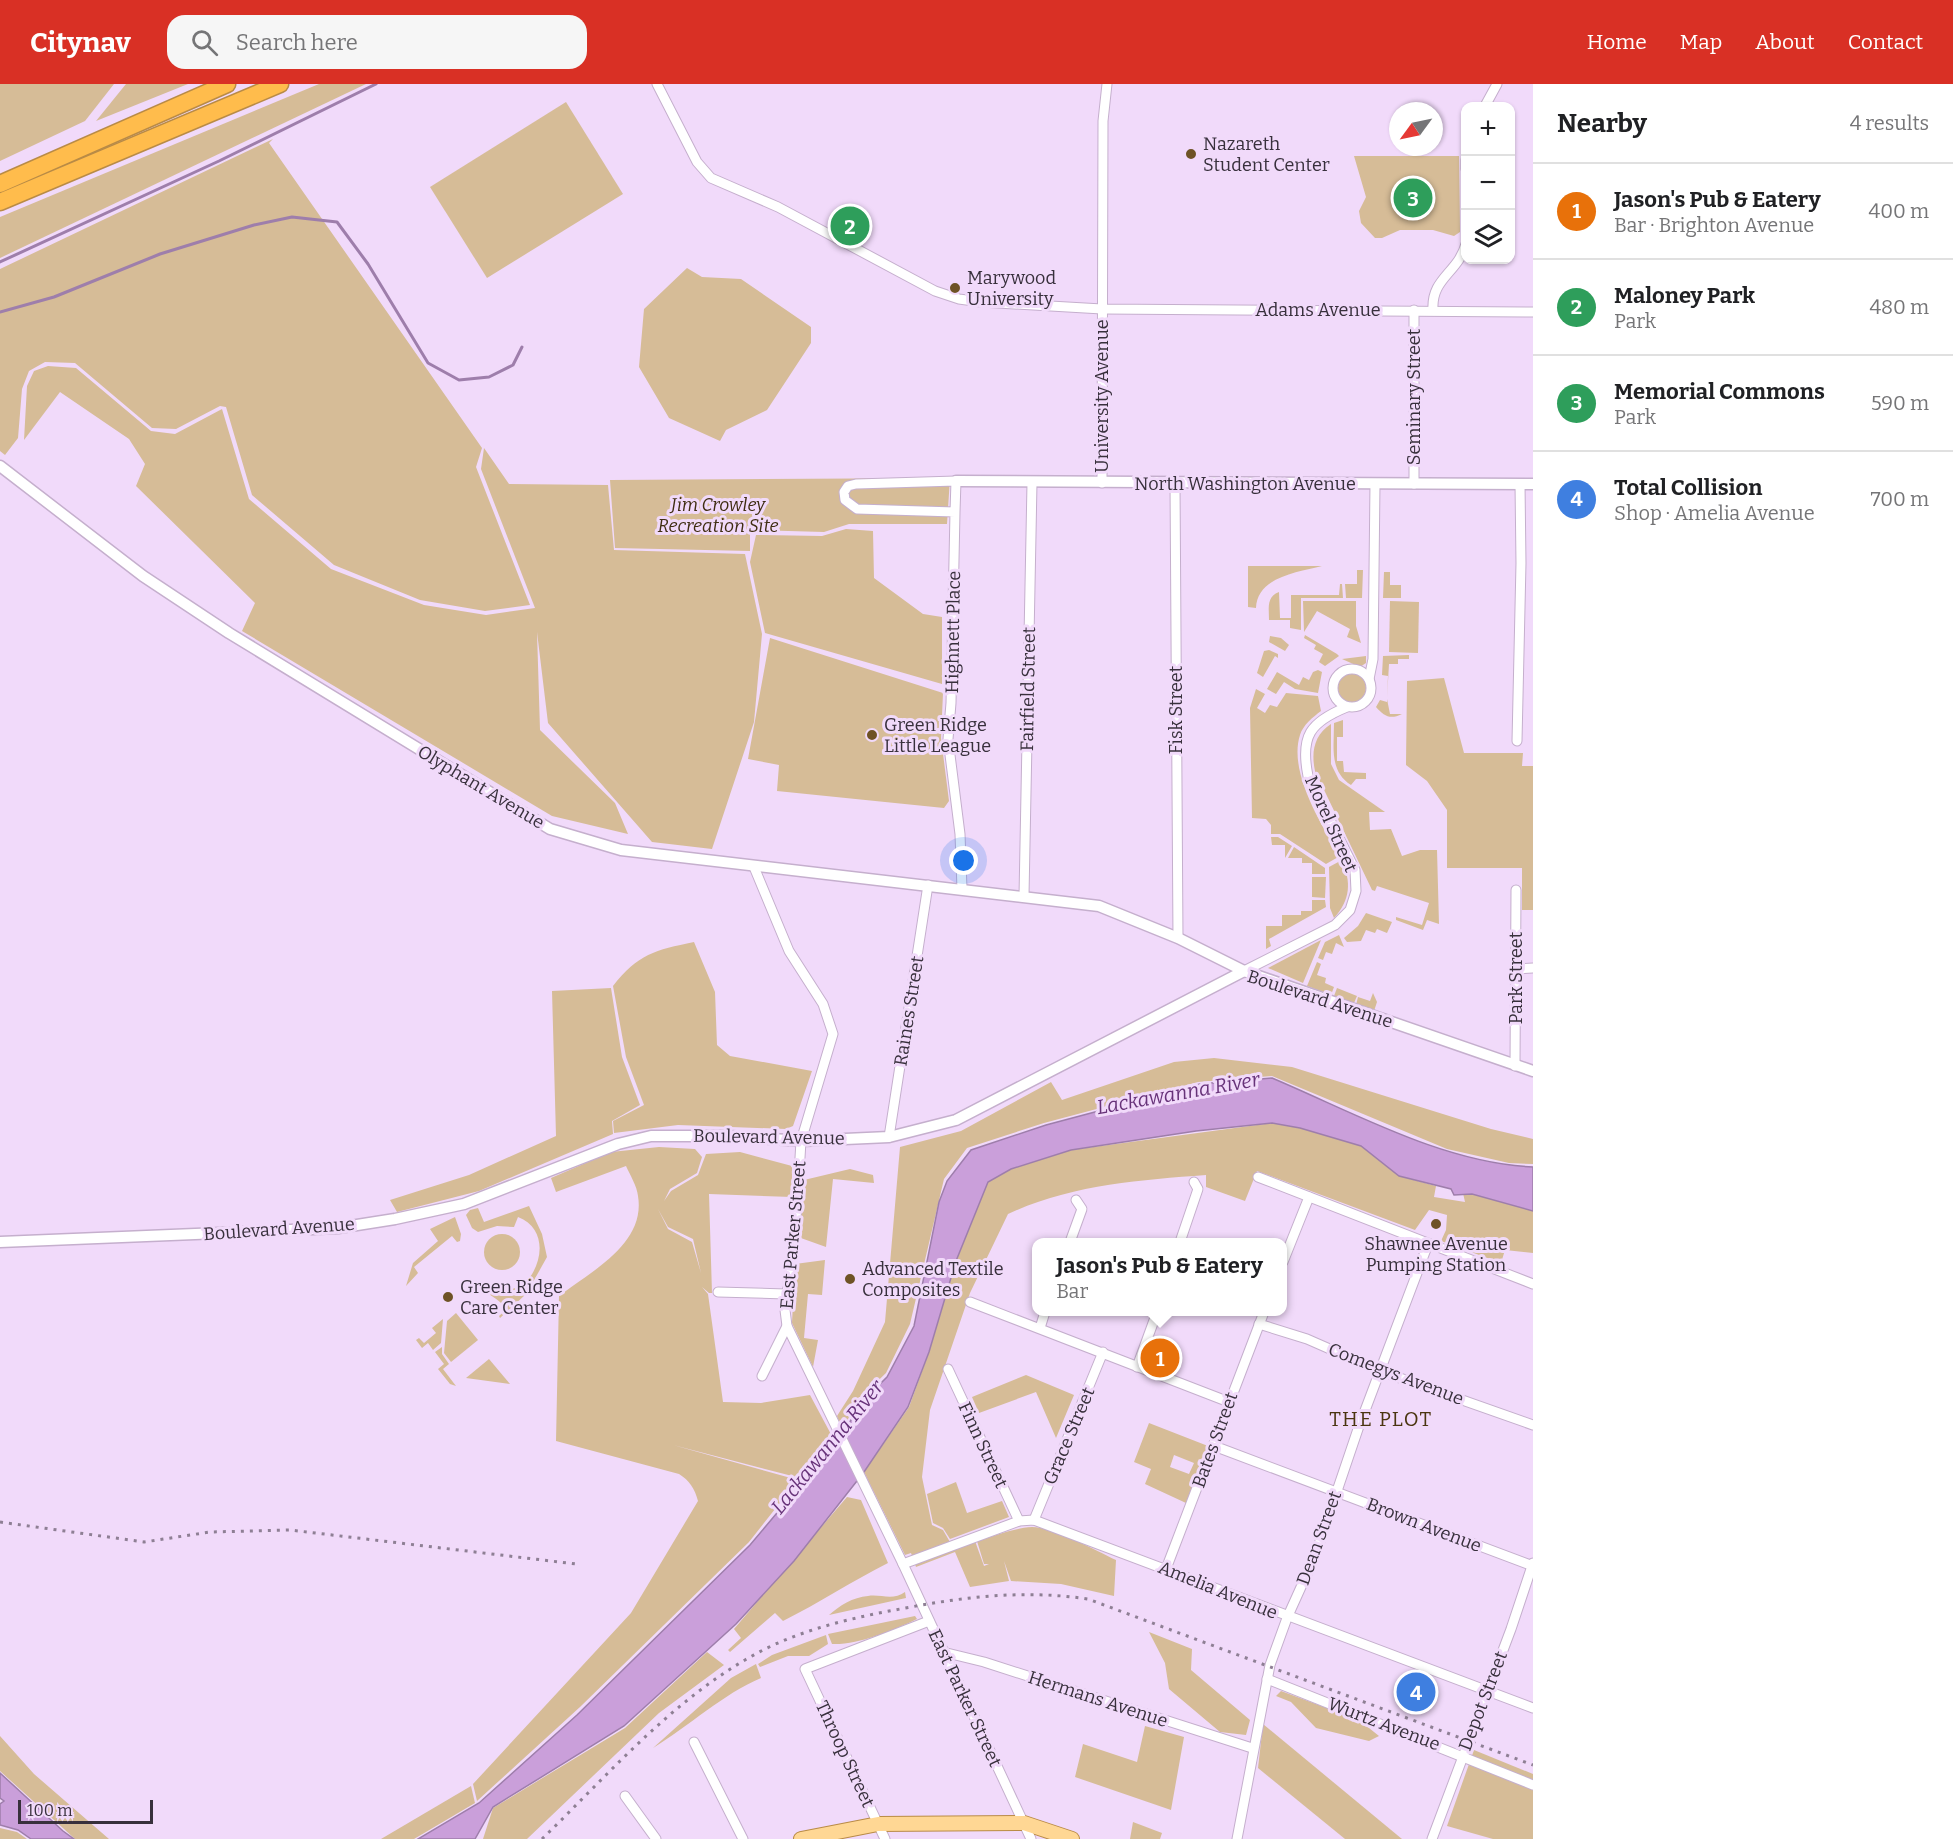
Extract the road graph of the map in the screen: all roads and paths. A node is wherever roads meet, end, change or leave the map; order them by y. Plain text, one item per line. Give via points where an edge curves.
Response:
1 (226, 84) edge
2 (280, 84) edge
3 (657, 84) edge
4 (1107, 84) edge
5 (1497, 84) edge
6 (1487, 102) edge
7 (0, 184) edge
8 (0, 202) edge
9 (1461, 258) edge
10 (1102, 309) junction
11 (1414, 310) junction
12 (1433, 310) junction
13 (1533, 312) edge
14 (0, 466) edge
15 (956, 481) junction
16 (1032, 483) junction
17 (1102, 483) junction
18 (1175, 483) junction
19 (1375, 484) junction
20 (1414, 484) junction
21 (1520, 484) junction
22 (1533, 484) edge
23 (956, 512) junction
24 (1369, 679) junction
25 (1347, 707) junction
26 (1517, 741) dead end
27 (754, 867) junction
28 (928, 885) junction
29 (962, 889) junction
30 (1516, 890) dead end
31 (1024, 896) junction
32 (1178, 938) junction
33 (1533, 968) edge
34 (1517, 969) junction
35 (1244, 971) junction
36 (1515, 1066) junction
37 (1533, 1071) edge
38 (889, 1137) junction
39 (801, 1141) junction
40 (1258, 1177) dead end
41 (1194, 1182) dead end
42 (1309, 1197) junction
43 (1076, 1200) dead end
44 (1071, 1238) edge
45 (1181, 1238) edge
46 (0, 1242) edge
47 (1428, 1244) junction
48 (1287, 1252) edge
49 (1533, 1284) edge
50 (718, 1292) dead end
51 (786, 1294) junction
52 (970, 1302) dead end
53 (1044, 1316) edge
54 (1155, 1316) edge
55 (1262, 1316) edge
56 (1259, 1324) junction
57 (787, 1326) junction
58 (1040, 1328) junction
59 (1103, 1352) junction
60 (1137, 1367) junction
61 (948, 1369) dead end
62 (1380, 1371) junction
63 (762, 1376) dead end
64 (1229, 1402) junction
65 (1533, 1425) edge
66 (1214, 1446) junction
67 (1336, 1492) junction
68 (1034, 1520) junction
69 (1018, 1521) junction
70 (903, 1564) junction
71 (1533, 1565) edge
72 (1166, 1569) junction
73 (1287, 1618) junction
74 (929, 1621) junction
75 (943, 1652) junction
76 (1267, 1678) junction
77 (1487, 1690) junction
78 (1533, 1708) edge
79 (694, 1742) dead end
80 (1252, 1748) junction
81 (1462, 1755) junction
82 (1533, 1785) edge
83 (625, 1796) dead end
84 (1024, 1823) junction
85 (878, 1824) junction
86 (656, 1839) edge
87 (743, 1839) edge
88 (801, 1839) edge
89 (885, 1839) edge
90 (1031, 1839) edge
91 (1072, 1839) edge
92 (1237, 1839) edge
93 (1432, 1839) edge

1 - 7 highway
2 - 8 highway
3 - 10 street, Adams Avenue via 697,162 711,178 778,207 935,291 959,299
4 - 10 street, University Avenue via 1103,121
5 - 6 street
9 - 12 street via 1439,282 1433,294
10 - 11 street, Adams Avenue
10 - 17 street, University Avenue
11 - 12 street, Adams Avenue
11 - 20 street, Seminary Street
12 - 13 street, Adams Avenue
14 - 27 street, Olyphant Avenue via 143,576 229,633 550,829 621,850
15 - 16 street, North Washington Avenue
15 - 23 street, Highnett Place
15 - 23 street via 856,484 844,492 845,500 857,509
16 - 17 street, North Washington Avenue
16 - 31 street, Fairfield Street
17 - 18 street, North Washington Avenue
18 - 19 street, North Washington Avenue
18 - 32 street, Fisk Street
19 - 20 street, North Washington Avenue
19 - 24 street, Morel Street via 1373,658
20 - 21 street, North Washington Avenue
21 - 22 street, North Washington Avenue
21 - 26 street
23 - 29 street, Highnett Place via 948,739 960,834
24 - 25 street, Morel Street via 1372,691 1366,702
24 - 25 street via 1354,669 1337,676 1334,695
25 - 35 street, Morel Street via 1326,715 1312,728 1305,745 1305,761 1308,776 1355,870 1356,891 1350,910 1335,925
27 - 28 street, Olyphant Avenue
27 - 39 street, East Parker Street via 789,951 823,1004 832,1034
28 - 29 street, Olyphant Avenue
28 - 38 street, Raines Street
29 - 31 street, Olyphant Avenue
30 - 34 street, Park Street
31 - 32 street, Olyphant Avenue via 1099,906
32 - 35 street, Olyphant Avenue
33 - 34 street
34 - 36 street, Park Street
35 - 36 street, Boulevard Avenue
35 - 38 street, Boulevard Avenue via 956,1120
36 - 37 street, Boulevard Avenue
38 - 39 street, Boulevard Avenue
39 - 46 street, Boulevard Avenue via 651,1136 618,1144 464,1204 338,1228
39 - 51 street, East Parker Street
40 - 42 street
41 - 45 street via 1198,1189
42 - 47 street
42 - 48 street
43 - 44 street via 1082,1209
47 - 49 street
47 - 62 street, Dean Street
50 - 51 street
51 - 57 street, East Parker Street
52 - 58 street
53 - 58 street
54 - 60 street
55 - 56 street, Bates Street
56 - 62 street, Comegys Avenue via 1307,1339
56 - 64 street, Bates Street
57 - 63 street
57 - 70 street, East Parker Street
58 - 59 street
59 - 60 street
59 - 68 street, Grace Street
60 - 64 street
61 - 69 street, Finn Street
62 - 65 street, Comegys Avenue
62 - 67 street, Dean Street
64 - 66 street, Bates Street
66 - 67 street, Brown Avenue
66 - 72 street, Bates Street
67 - 71 street, Brown Avenue
67 - 73 street, Dean Street via 1315,1556
68 - 69 street, Amelia Avenue
68 - 72 street, Amelia Avenue
69 - 70 street, Amelia Avenue
70 - 74 street, East Parker Street
71 - 77 street, Depot Street
72 - 73 street, Amelia Avenue
73 - 76 street, Dean Street
73 - 77 street, Amelia Avenue
74 - 75 street, East Parker Street
74 - 85 street, Throop Street via 805,1669
75 - 80 street, Hermans Avenue
75 - 84 street, East Parker Street
76 - 80 street, Dean Street
76 - 81 street, Wurtz Avenue
77 - 78 street, Amelia Avenue
77 - 81 street, Depot Street
79 - 87 street
80 - 92 street, Dean Street
81 - 82 street, Wurtz Avenue
81 - 93 street, Depot Street
83 - 86 street
84 - 85 main road
84 - 90 street, East Parker Street
84 - 91 main road
85 - 88 main road
85 - 89 street, Throop Street

